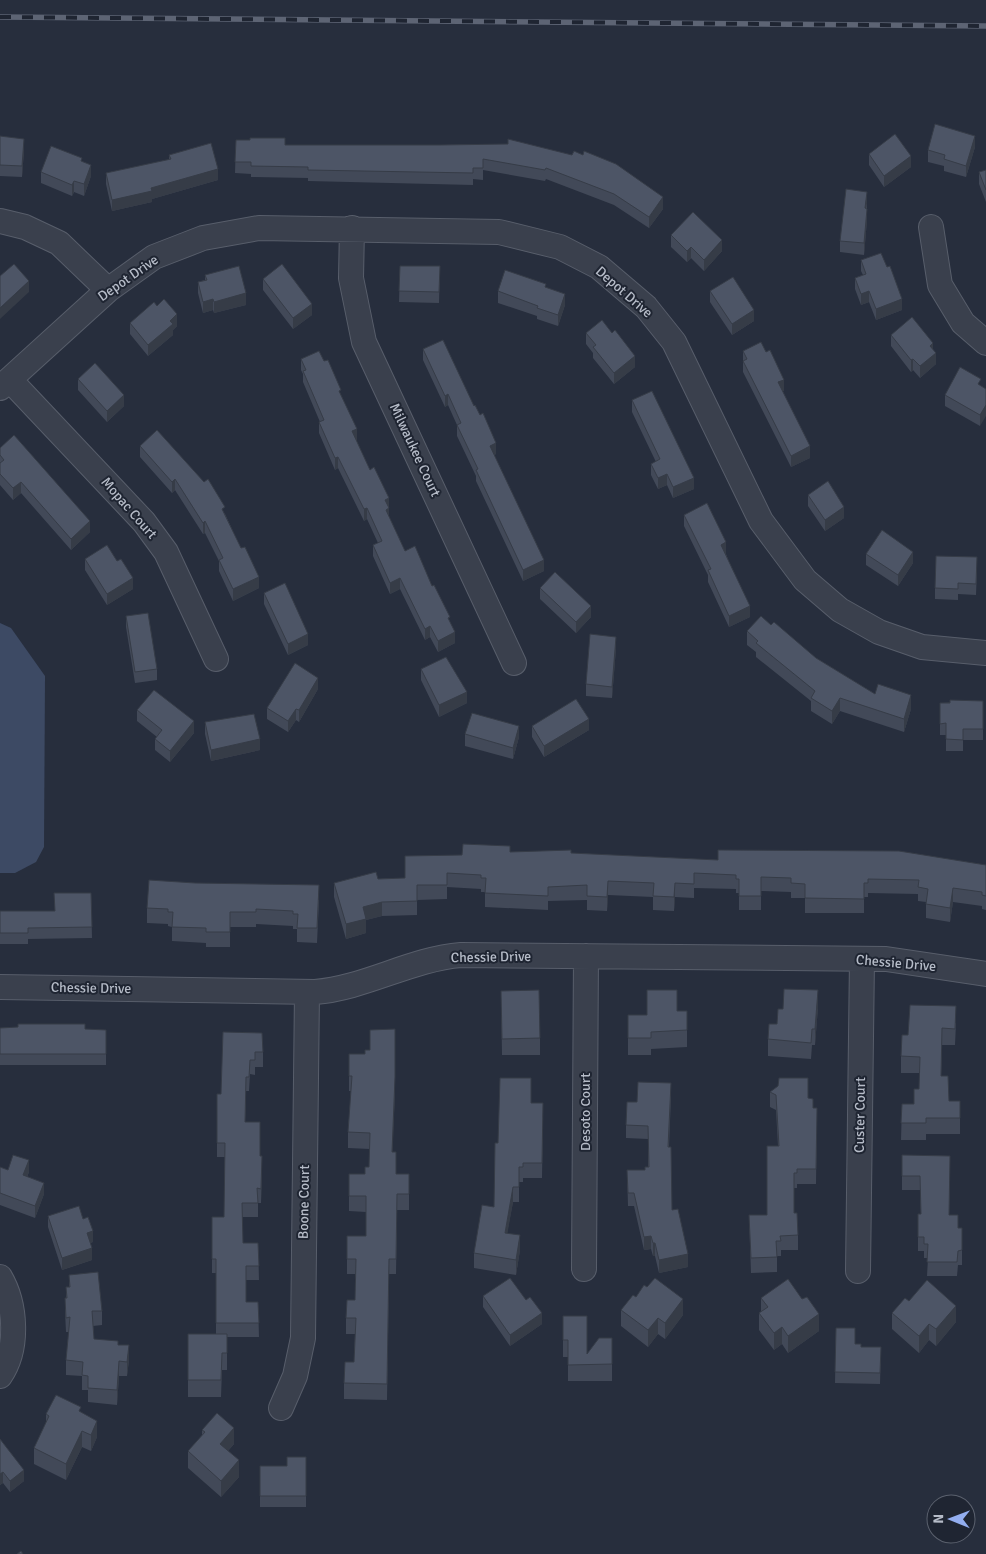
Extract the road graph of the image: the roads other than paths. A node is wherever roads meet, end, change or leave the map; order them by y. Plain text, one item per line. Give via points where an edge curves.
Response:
1 (0, 221) edge
2 (931, 227) dead end
3 (352, 228) junction
4 (108, 290) junction
5 (986, 343) edge
6 (5, 384) edge
7 (986, 653) edge
8 (216, 659) dead end
9 (514, 663) dead end
10 (586, 956) junction
11 (862, 958) junction
12 (986, 974) edge
13 (0, 987) edge
14 (307, 992) junction
15 (584, 1269) dead end
16 (858, 1271) dead end
17 (0, 1276) edge
18 (0, 1376) edge
19 (281, 1408) dead end

1 - 4 street via 26,226 59,243
2 - 5 street via 940,285 963,323
3 - 4 street, Depot Drive via 259,228 203,238 154,257
3 - 7 street, Depot Drive via 499,232 560,247 599,267 646,307 674,342 761,522 806,580 840,610 879,632 922,646
3 - 9 street, Milwaukee Court via 351,278 364,342
4 - 6 street, Depot Drive
6 - 8 street, Mopac Court via 150,530 166,552
10 - 11 street, Chessie Drive
10 - 14 street, Chessie Drive via 454,956 338,989
10 - 15 street, Desoto Court
11 - 12 street, Chessie Drive via 900,960
11 - 16 street, Custer Court
13 - 14 street, Chessie Drive
14 - 19 street, Boone Court via 303,1338 295,1376
17 - 18 street via 13,1322 11,1348

